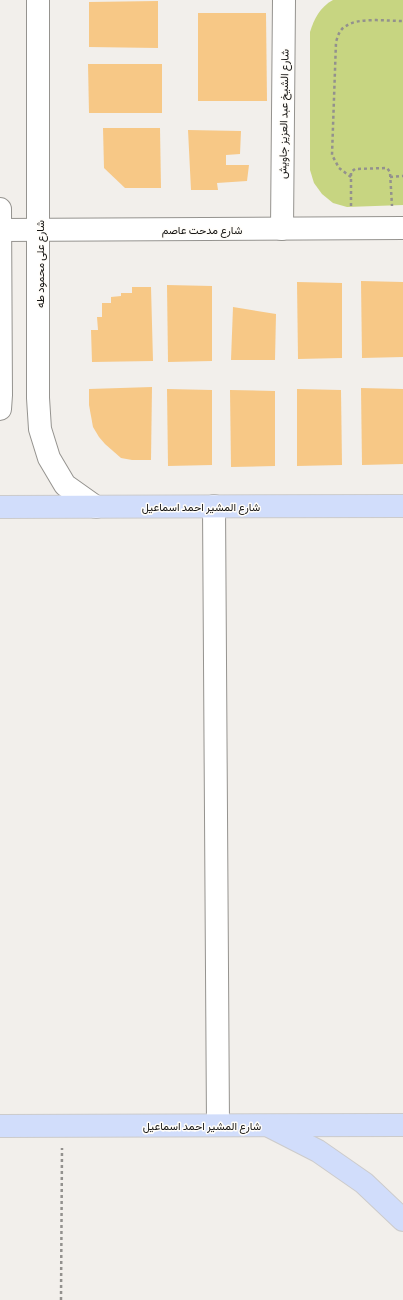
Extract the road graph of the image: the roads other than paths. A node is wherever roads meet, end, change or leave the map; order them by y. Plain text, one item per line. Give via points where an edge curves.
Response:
1 (38, 0) edge
2 (284, 0) edge
3 (0, 209) edge
4 (398, 228) edge
5 (282, 229) junction
6 (0, 230) edge
7 (39, 230) junction
8 (0, 409) edge
9 (214, 506) junction
10 (403, 506) edge
11 (0, 507) edge
12 (96, 507) junction
13 (218, 1125) junction
14 (268, 1125) junction
15 (403, 1125) edge
16 (0, 1126) edge
17 (403, 1220) edge

1 - 7 street, شارع على محمود طه
2 - 5 street, شارع الشيخ عبد العزيز جاويش
3 - 6 street
4 - 5 street, شارع مدحت عاصم
5 - 7 street, شارع مدحت عاصم
6 - 7 street, شارع مدحت عاصم
6 - 8 street
7 - 12 street, شارع على محمود طه via 40,429 49,458 65,484
9 - 10 main road, شارع المشير احمد اسماعيل
9 - 12 main road, شارع المشير احمد اسماعيل
9 - 13 street
11 - 12 main road, شارع المشير احمد اسماعيل
13 - 14 main road, شارع المشير احمد اسماعيل
13 - 16 main road, شارع المشير احمد اسماعيل
14 - 15 main road, شارع المشير احمد اسماعيل
14 - 17 main road via 318,1151 357,1179

